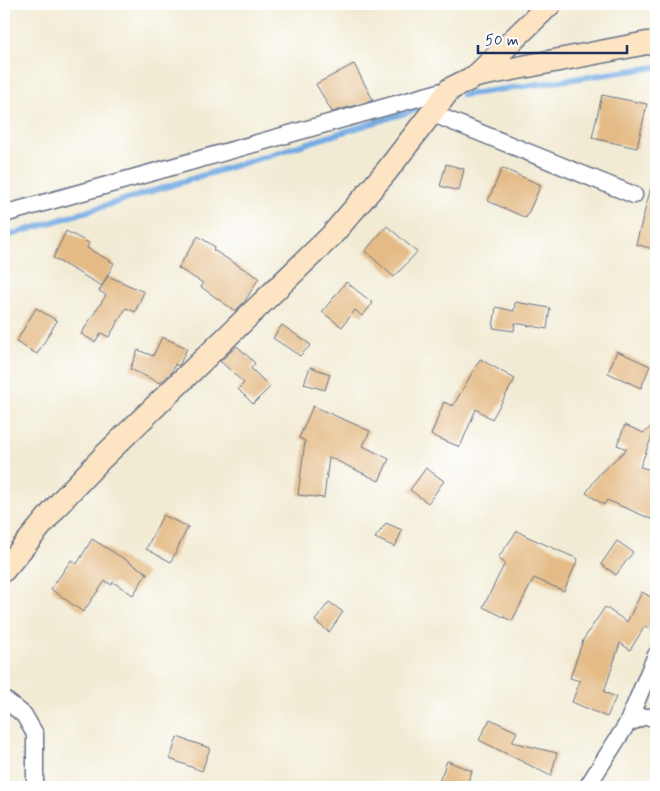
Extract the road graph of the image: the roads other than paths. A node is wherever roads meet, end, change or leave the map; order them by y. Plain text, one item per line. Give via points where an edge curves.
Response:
1 (550, 4) edge
2 (656, 44) edge
3 (476, 76) junction
4 (450, 89) junction
5 (431, 114) junction
6 (634, 195) dead end
7 (4, 214) edge
8 (8, 559) edge
9 (656, 655) edge
10 (4, 699) edge
11 (656, 717) edge
12 (627, 724) junction
13 (35, 787) edge
14 (587, 787) edge

1 - 3 street
2 - 3 street via 647,43
3 - 4 street
4 - 5 street
4 - 7 street
5 - 6 street
5 - 8 street via 331,236 102,456
9 - 12 street
10 - 13 street via 24,715 35,734
11 - 12 street via 643,717
12 - 14 street

